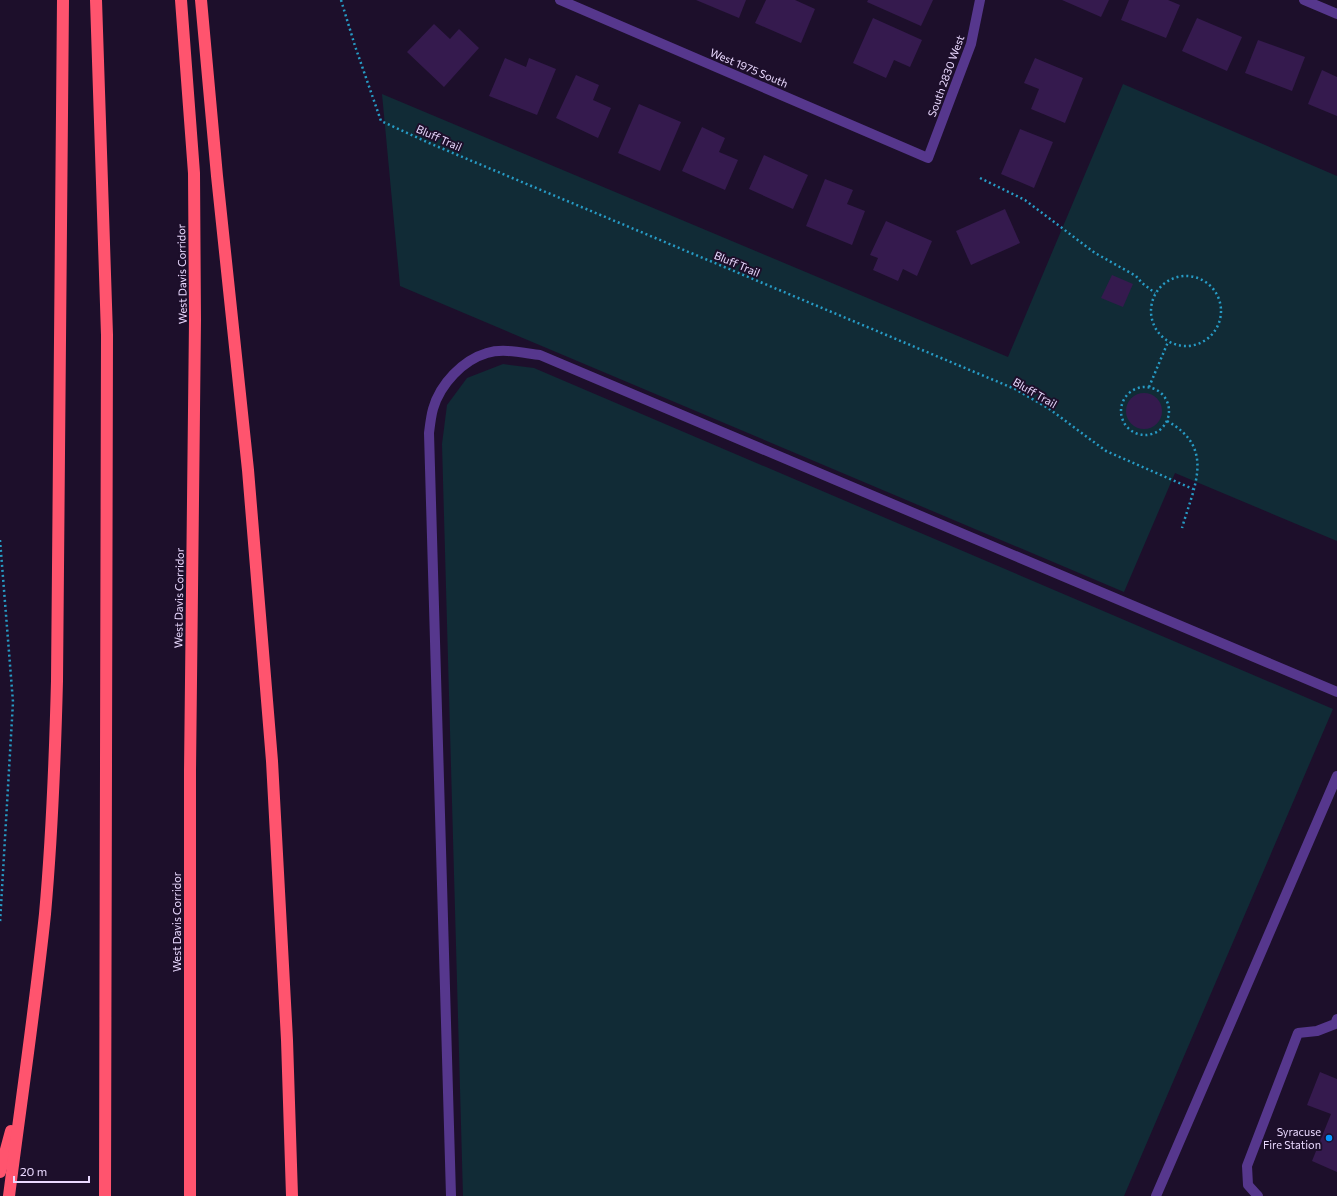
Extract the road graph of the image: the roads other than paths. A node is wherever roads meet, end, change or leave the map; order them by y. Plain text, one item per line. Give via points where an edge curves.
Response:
1 (63, 0) edge
2 (96, 0) edge
3 (181, 0) edge
4 (201, 0) edge
5 (560, 0) edge
6 (980, 0) edge
7 (1304, 0) edge
8 (1337, 14) edge
9 (928, 158) joint
10 (1337, 692) edge
11 (1337, 776) edge
12 (1337, 1019) edge
13 (23, 1081) junction
14 (0, 1172) edge
15 (9, 1196) edge
16 (105, 1196) edge
17 (190, 1196) edge
18 (292, 1196) edge
19 (451, 1196) edge
20 (1156, 1196) edge
21 (1258, 1196) edge

1 - 13 highway via 55,778 45,912
2 - 16 highway via 107,335
3 - 17 highway, West Davis Corridor via 194,173
4 - 18 highway via 248,470 272,761 288,1040
5 - 9 street, West 1975 South
6 - 9 street, South 2830 West via 971,44
7 - 8 street
10 - 19 street via 540,355 514,351 488,353 463,366 444,386 433,408 429,433
11 - 20 street
12 - 21 street via 1335,1024 1329,1027 1298,1033 1247,1166 1248,1185
13 - 14 highway
13 - 15 highway

